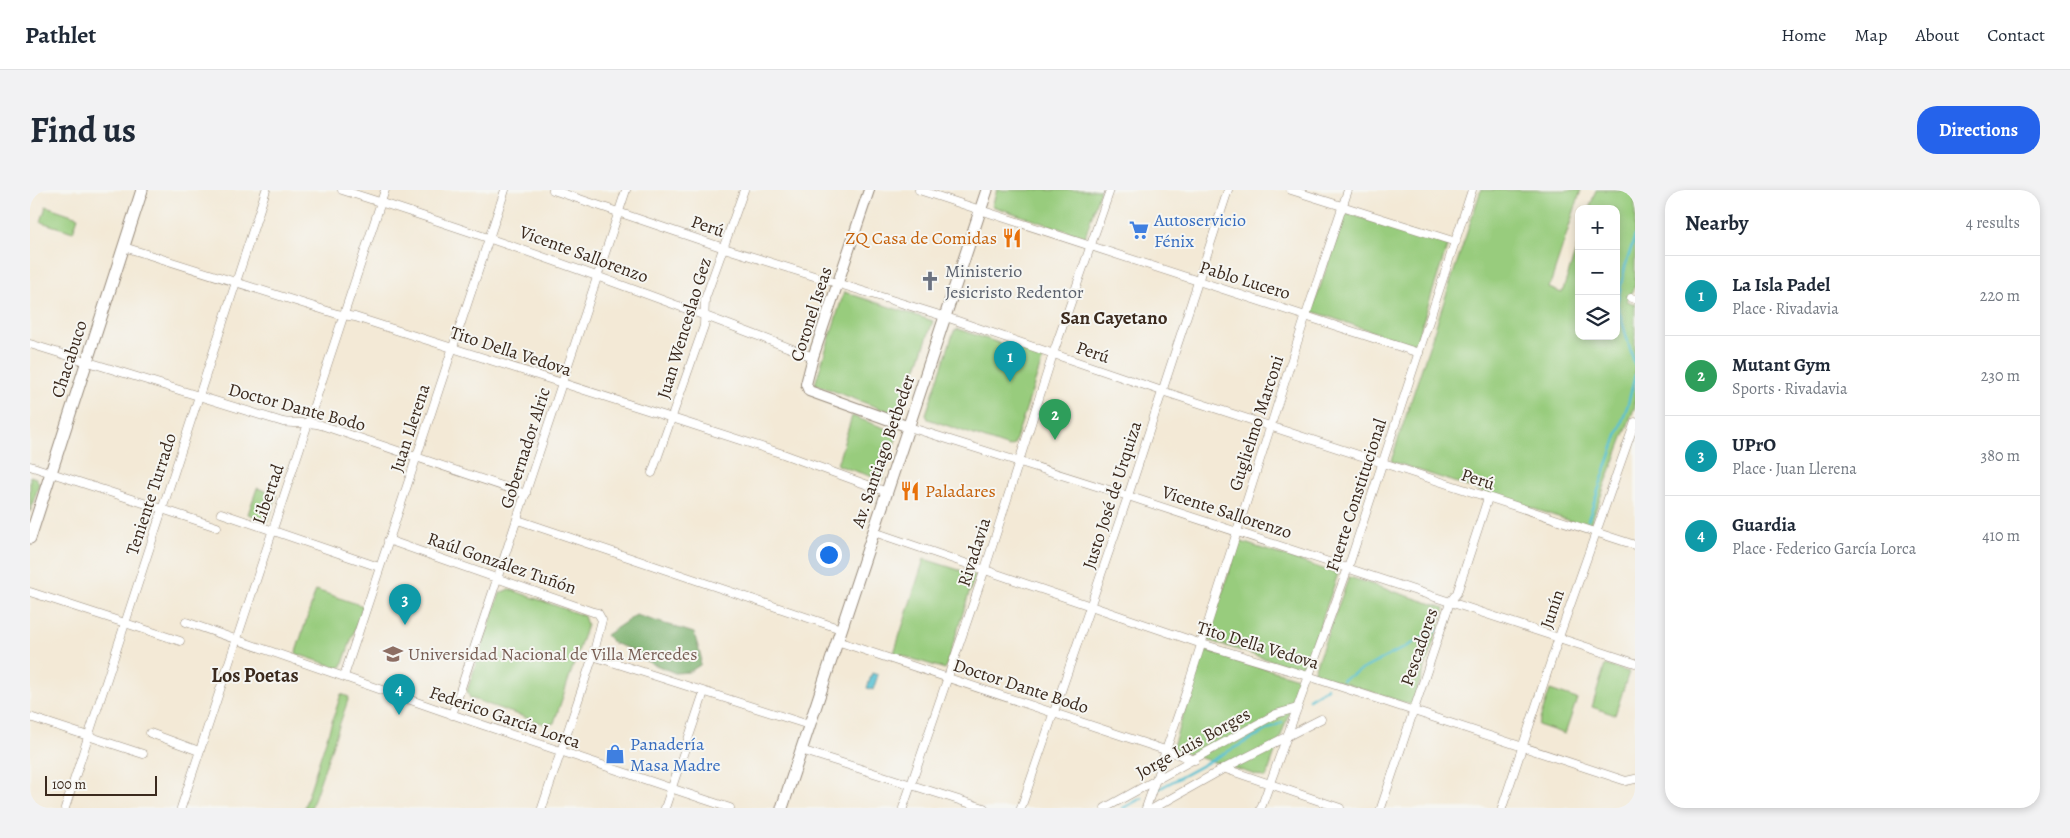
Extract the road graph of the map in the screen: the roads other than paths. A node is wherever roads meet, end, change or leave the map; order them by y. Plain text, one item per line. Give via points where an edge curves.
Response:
1 (142, 190) edge
2 (266, 190) edge
3 (342, 190) edge
4 (385, 190) edge
5 (505, 190) edge
6 (553, 190) edge
7 (626, 190) edge
8 (744, 190) edge
9 (869, 190) edge
10 (919, 190) edge
11 (987, 190) edge
12 (1110, 190) edge
13 (1228, 190) edge
14 (1291, 190) edge
15 (1348, 190) edge
16 (1472, 190) edge
17 (380, 203) junction
18 (1343, 206) junction
19 (981, 209) junction
20 (619, 211) junction
21 (490, 238) junction
22 (1456, 242) junction
23 (1091, 245) junction
24 (124, 247) junction
25 (724, 248) junction
26 (597, 276) junction
27 (1198, 281) junction
28 (839, 282) junction
29 (236, 283) junction
30 (343, 315) junction
31 (1306, 315) junction
32 (705, 316) junction
33 (946, 317) junction
34 (30, 344) edge
35 (453, 347) junction
36 (1419, 352) junction
37 (1053, 354) junction
38 (813, 357) junction
39 (87, 362) junction
40 (562, 383) junction
41 (809, 391) joint
42 (1162, 391) junction
43 (199, 396) junction
44 (672, 418) junction
45 (309, 422) junction
46 (1635, 422) edge
47 (1271, 426) junction
48 (909, 427) junction
49 (416, 456) junction
50 (1019, 462) junction
51 (1382, 463) junction
52 (30, 466) edge
53 (51, 473) junction
54 (652, 473) dead end
55 (887, 492) junction
56 (526, 494) junction
57 (1128, 496) junction
58 (1488, 498) junction
59 (162, 510) junction
60 (221, 513) dead end
61 (518, 520) junction
62 (217, 528) dead end
63 (271, 531) junction
64 (874, 532) junction
65 (1237, 532) junction
66 (1596, 532) junction
67 (30, 538) edge
68 (388, 540) junction
69 (1635, 545) edge
70 (379, 567) junction
71 (1348, 568) junction
72 (985, 569) junction
73 (498, 577) junction
74 (30, 592) edge
75 (1450, 602) junction
76 (1090, 605) junction
77 (186, 622) dead end
78 (125, 623) junction
79 (841, 629) junction
80 (1559, 636) junction
81 (236, 639) junction
82 (180, 641) dead end
83 (837, 641) junction
84 (1202, 644) junction
85 (593, 656) junction
86 (1635, 663) edge
87 (344, 676) junction
88 (1308, 676) junction
89 (948, 677) junction
90 (704, 692) junction
91 (1297, 708) junction
92 (1414, 711) junction
93 (1054, 712) junction
94 (452, 714) junction
95 (30, 717) edge
96 (1321, 719) dead end
97 (809, 726) junction
98 (150, 733) dead end
99 (88, 736) junction
100 (1287, 736) junction
101 (1523, 746) junction
102 (801, 750) junction
103 (200, 751) junction
104 (1166, 751) junction
105 (561, 752) junction
106 (143, 754) dead end
107 (1195, 760) junction
108 (1221, 768) junction
109 (1635, 779) edge
110 (1156, 782) junction
111 (1269, 784) junction
112 (911, 785) junction
113 (672, 788) junction
114 (30, 808) edge
115 (34, 808) edge
116 (65, 808) edge
117 (181, 808) edge
118 (542, 808) edge
119 (665, 808) edge
120 (730, 808) edge
121 (782, 808) edge
122 (903, 808) edge
123 (984, 808) edge
124 (1020, 808) edge
125 (1105, 808) edge
126 (1146, 808) edge
127 (1154, 808) edge
128 (1260, 808) edge
129 (1340, 808) edge
130 (1381, 808) edge
131 (1502, 808) edge

1 - 24 main road, Chacabuco
2 - 29 street, Teniente Turrado
3 - 17 street, Vicente Sallorenzo
4 - 17 street, Libertad
5 - 21 street, Juan Llerena
6 - 20 street, Perú
7 - 20 street, Gobernador Alric
8 - 25 street, Juan Wenceslao Gez
9 - 28 street, Coronel Iseas
10 - 19 street, Pablo Lucero
11 - 19 main road, Av. Santiago Betbeder
12 - 23 street, Rivadavia
13 - 27 street, Justo José de Urquiza
14 - 18 street
15 - 18 street, Guglielmo Marconi
16 - 22 street, Fuerte Constitucional
17 - 21 street, Vicente Sallorenzo
17 - 30 street, Libertad
18 - 22 street
18 - 31 street, Guglielmo Marconi
19 - 23 street, Pablo Lucero
19 - 33 main road, Av. Santiago Betbeder
20 - 25 street, Perú
20 - 26 street, Gobernador Alric
21 - 26 street, Vicente Sallorenzo
21 - 35 street, Juan Llerena
22 - 36 street, Fuerte Constitucional
23 - 27 street, Pablo Lucero
23 - 37 street, Rivadavia
24 - 29 street, Tito Della Vedova
24 - 39 main road, Chacabuco
25 - 28 street, Perú
25 - 32 street, Juan Wenceslao Gez via 705,299
26 - 32 street, Vicente Sallorenzo
26 - 40 street, Gobernador Alric
27 - 31 street, Pablo Lucero
27 - 42 street, Justo José de Urquiza
28 - 33 street, Perú
28 - 38 street, Coronel Iseas
29 - 30 street, Tito Della Vedova
29 - 43 street, Teniente Turrado
30 - 35 street, Tito Della Vedova
30 - 45 street, Libertad
31 - 36 street, Pablo Lucero
31 - 47 street, Guglielmo Marconi
32 - 38 street, Vicente Sallorenzo
32 - 44 street, Juan Wenceslao Gez
33 - 37 street, Perú
33 - 48 main road, Av. Santiago Betbeder
34 - 39 street, Doctor Dante Bodo
35 - 40 street, Tito Della Vedova
35 - 49 street, Juan Llerena
36 - 51 street, Fuerte Constitucional
37 - 42 street, Perú
37 - 50 street, Rivadavia
38 - 41 street, Coronel Iseas via 806,384
39 - 43 street, Doctor Dante Bodo
39 - 53 main road, Chacabuco
40 - 44 street, Tito Della Vedova
40 - 56 street, Gobernador Alric
41 - 48 street, Vicente Sallorenzo
42 - 47 street, Perú
42 - 57 street, Justo José de Urquiza
43 - 45 street, Doctor Dante Bodo via 283,422
43 - 59 street, Teniente Turrado
44 - 54 street, Juan Wenceslao Gez
44 - 55 street, Tito Della Vedova
45 - 49 street, Doctor Dante Bodo
45 - 63 street, Libertad
46 - 66 street, Junín
47 - 51 street, Perú
47 - 65 street, Guglielmo Marconi
48 - 50 street, Vicente Sallorenzo
48 - 55 main road, Av. Santiago Betbeder
49 - 56 street, Doctor Dante Bodo
49 - 68 street, Juan Llerena
50 - 57 street, Vicente Sallorenzo
50 - 72 street, Rivadavia
51 - 58 street, Perú
51 - 71 street, Fuerte Constitucional
52 - 53 street
53 - 59 street
53 - 67 main road, Chacabuco
55 - 64 main road, Av. Santiago Betbeder
56 - 61 street, Gobernador Alric
57 - 65 street, Vicente Sallorenzo
57 - 76 street, Justo José de Urquiza
58 - 66 street, Perú
58 - 75 street, Pescadores via 1457,593
59 - 62 street
59 - 78 street, Teniente Turrado
60 - 63 street
61 - 73 street, Gobernador Alric
61 - 79 street
63 - 70 street
63 - 81 street, Libertad
64 - 72 street, Tito Della Vedova
64 - 79 main road, Av. Santiago Betbeder
65 - 71 street, Vicente Sallorenzo
65 - 84 street, Guglielmo Marconi
66 - 69 street, Perú
66 - 80 street, Junín
68 - 70 street, Juan Llerena
68 - 73 street, Raúl González Tuñón
70 - 87 street, Juan Llerena
71 - 75 street, Vicente Sallorenzo
71 - 88 street, Fuerte Constitucional
72 - 76 street, Tito Della Vedova
72 - 89 street, Rivadavia
73 - 85 street, Raúl González Tuñón via 598,613 602,620
73 - 94 street, Gobernador Alric
74 - 78 street
75 - 80 street, Vicente Sallorenzo
75 - 92 street, Pescadores
76 - 84 street, Tito Della Vedova
76 - 93 street, Justo José de Urquiza
77 - 81 street, Federico García Lorca
78 - 82 street
78 - 99 street, Teniente Turrado
79 - 83 main road, Av. Santiago Betbeder
80 - 86 street, Vicente Sallorenzo
80 - 101 street, Junín
81 - 87 street, Federico García Lorca
81 - 103 street, Libertad
83 - 89 street, Doctor Dante Bodo
83 - 97 main road, Av. Santiago Betbeder
84 - 88 street, Tito Della Vedova
84 - 104 street, Guglielmo Marconi
85 - 90 street
85 - 105 street
87 - 94 street, Federico García Lorca
88 - 91 street, Fuerte Constitucional
88 - 92 street, Tito Della Vedova
89 - 93 street, Doctor Dante Bodo
89 - 112 street, Rivadavia
90 - 97 street
90 - 113 street
91 - 100 street, Fuerte Constitucional
91 - 107 street, Jorge Luis Borges via 1276,714
92 - 101 street, Tito Della Vedova
92 - 130 street, Pescadores
93 - 104 street, Doctor Dante Bodo
93 - 124 street, Justo José de Urquiza
94 - 105 street, Federico García Lorca
95 - 99 street
96 - 100 street
97 - 102 main road, Av. Santiago Betbeder
98 - 103 street
99 - 106 street
99 - 116 street, Teniente Turrado
100 - 108 street
100 - 111 street, Fuerte Constitucional
101 - 109 street, Tito Della Vedova via 1626,781
101 - 131 street, Junín
102 - 112 street
102 - 121 main road, Av. Santiago Betbeder
103 - 117 street, Libertad
104 - 107 street, Doctor Dante Bodo
104 - 110 street, Guglielmo Marconi
105 - 113 street, Federico García Lorca
105 - 118 street
107 - 110 street, Jorge Luis Borges
108 - 111 street
108 - 127 street
110 - 125 street, Jorge Luis Borges
110 - 126 street, Guglielmo Marconi
111 - 128 street, Fuerte Constitucional
111 - 129 street
112 - 122 street, Rivadavia
112 - 123 street
113 - 119 street
113 - 120 street, Federico García Lorca
114 - 115 street

